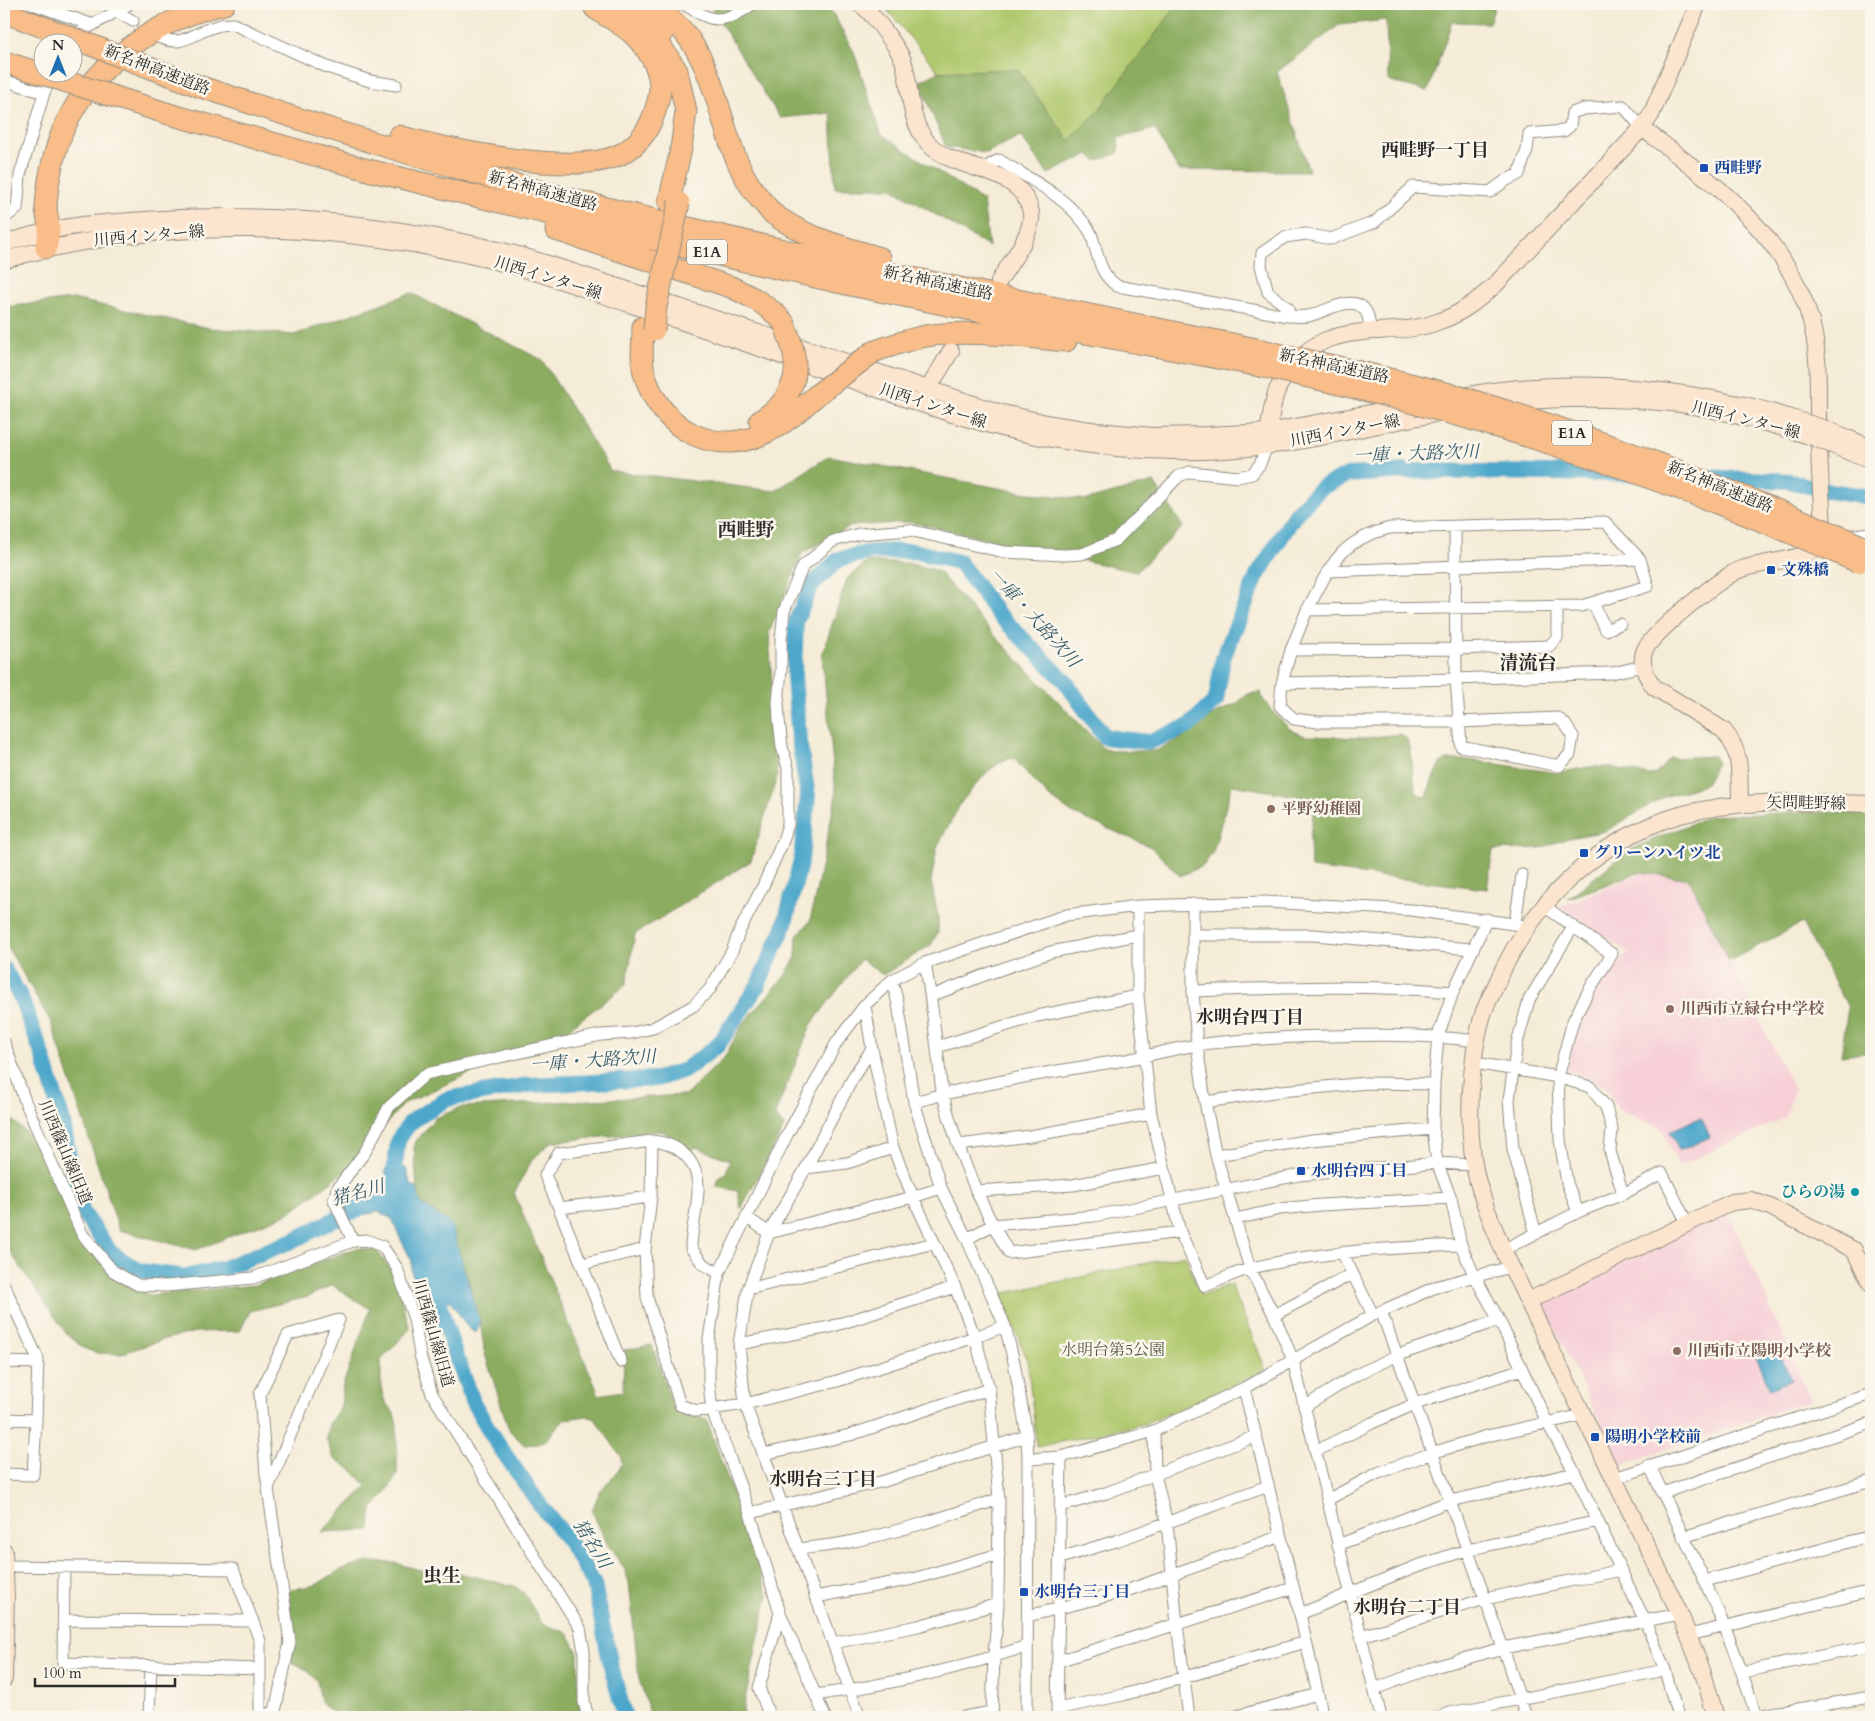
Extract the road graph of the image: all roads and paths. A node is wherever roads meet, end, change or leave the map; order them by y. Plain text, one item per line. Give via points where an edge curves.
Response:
1 (33, 4) edge
2 (129, 4) edge
3 (189, 4) edge
4 (224, 4) edge
5 (623, 4) edge
6 (652, 4) edge
7 (684, 4) edge
8 (752, 4) edge
9 (859, 4) edge
10 (1698, 4) edge
11 (587, 6) edge
12 (116, 11) junction
13 (4, 12) edge
14 (133, 21) dead end
15 (93, 25) junction
16 (80, 32) edge
17 (156, 36) dead end
18 (4, 62) edge
19 (4, 80) edge
20 (48, 82) edge
21 (202, 84) junction
22 (396, 85) dead end
23 (44, 93) junction
24 (1642, 128) junction
25 (982, 169) junction
26 (432, 185) junction
27 (674, 203) junction
28 (4, 218) edge
29 (44, 238) junction
30 (4, 243) edge
31 (4, 260) edge
32 (999, 281) dead end
33 (977, 291) junction
34 (1288, 316) junction
35 (648, 328) junction
36 (1370, 332) junction
37 (951, 351) dead end
38 (1253, 361) junction
39 (926, 397) junction
40 (1786, 422) junction
41 (1268, 439) junction
42 (1871, 448) edge
43 (1871, 461) edge
44 (1454, 527) junction
45 (1871, 533) edge
46 (1824, 540) junction
47 (1640, 559) junction
48 (1867, 560) edge
49 (1455, 566) junction
50 (1328, 571) junction
51 (1593, 603) junction
52 (1557, 606) junction
53 (1455, 607) junction
54 (1306, 610) junction
55 (1620, 624) dead end
56 (1456, 649) junction
57 (1291, 650) junction
58 (1644, 666) junction
59 (1456, 679) junction
60 (1282, 682) junction
61 (1460, 722) junction
62 (1740, 803) junction
63 (1871, 804) edge
64 (1522, 875) dead end
65 (1193, 904) junction
66 (1138, 906) junction
67 (1544, 906) junction
68 (1486, 919) junction
69 (1521, 924) junction
70 (1573, 927) junction
71 (1137, 935) junction
72 (1193, 935) junction
73 (1471, 950) junction
74 (925, 963) junction
75 (892, 980) junction
76 (1193, 991) junction
77 (1453, 992) junction
78 (931, 996) junction
79 (1138, 996) junction
80 (865, 1005) junction
81 (1438, 1036) junction
82 (1477, 1041) junction
83 (4, 1042) edge
84 (1197, 1045) junction
85 (937, 1047) junction
86 (872, 1050) junction
87 (1145, 1057) junction
88 (1475, 1063) junction
89 (1513, 1069) junction
90 (1558, 1077) junction
91 (1434, 1084) junction
92 (943, 1094) junction
93 (914, 1102) junction
94 (1205, 1102) junction
95 (1151, 1114) junction
96 (1433, 1129) junction
97 (652, 1140) junction
98 (959, 1145) junction
99 (893, 1148) junction
100 (1216, 1155) junction
101 (1437, 1163) junction
102 (1474, 1164) junction
103 (806, 1168) junction
104 (1164, 1168) junction
105 (941, 1188) junction
106 (1226, 1189) junction
107 (976, 1191) junction
108 (1623, 1194) junction
109 (651, 1197) junction
110 (913, 1197) junction
111 (1451, 1198) junction
112 (1173, 1201) junction
113 (560, 1208) junction
114 (1578, 1212) junction
115 (746, 1217) junction
116 (1236, 1219) junction
117 (1687, 1223) junction
118 (992, 1225) junction
119 (1180, 1232) junction
120 (770, 1233) junction
121 (1536, 1234) junction
122 (351, 1237) junction
123 (967, 1239) junction
124 (934, 1243) junction
125 (1461, 1245) junction
126 (645, 1249) junction
127 (1503, 1250) junction
128 (1342, 1252) junction
129 (582, 1264) junction
130 (1512, 1267) junction
131 (1250, 1269) junction
132 (719, 1273) junction
133 (1352, 1274) junction
134 (1474, 1275) junction
135 (1871, 1284) edge
136 (4, 1285) edge
137 (955, 1287) junction
138 (748, 1288) junction
139 (1528, 1301) junction
140 (9, 1307) edge
141 (1377, 1313) junction
142 (1274, 1315) junction
143 (1499, 1320) junction
144 (1005, 1326) junction
145 (975, 1337) junction
146 (739, 1344) junction
147 (1398, 1354) junction
148 (1293, 1360) junction
149 (4, 1362) edge
150 (621, 1362) dead end
151 (37, 1363) junction
152 (1522, 1369) junction
153 (1244, 1388) junction
154 (989, 1389) junction
155 (1871, 1394) edge
156 (745, 1404) junction
157 (1415, 1404) junction
158 (1304, 1407) junction
159 (712, 1410) junction
160 (1583, 1414) junction
161 (4, 1419) edge
162 (36, 1420) junction
163 (1547, 1422) junction
164 (1871, 1423) edge
165 (1154, 1431) junction
166 (1027, 1436) junction
167 (1256, 1436) junction
168 (995, 1446) junction
169 (1316, 1451) junction
170 (1432, 1453) junction
171 (764, 1454) junction
172 (1061, 1457) junction
173 (1028, 1459) junction
174 (1649, 1465) junction
175 (1575, 1473) junction
176 (4, 1474) edge
177 (1155, 1475) junction
178 (1615, 1478) junction
179 (1871, 1481) edge
180 (1268, 1486) junction
181 (268, 1488) junction
182 (1662, 1493) junction
183 (999, 1499) junction
184 (1327, 1500) junction
185 (1450, 1501) junction
186 (782, 1506) junction
187 (1060, 1506) junction
188 (750, 1513) junction
189 (1598, 1521) junction
190 (1167, 1523) junction
191 (1280, 1536) junction
192 (1683, 1536) junction
193 (1871, 1536) edge
194 (1338, 1545) junction
195 (798, 1549) junction
196 (1467, 1550) junction
197 (999, 1554) junction
198 (1060, 1558) junction
199 (5, 1559) edge
200 (64, 1567) junction
201 (1621, 1570) junction
202 (1172, 1574) junction
203 (1705, 1581) junction
204 (1293, 1588) junction
205 (1871, 1591) edge
206 (1350, 1593) junction
207 (816, 1597) junction
208 (1485, 1599) junction
209 (998, 1604) junction
210 (1059, 1608) junction
211 (780, 1613) junction
212 (1300, 1614) junction
213 (1680, 1614) junction
214 (1028, 1616) junction
215 (64, 1620) junction
216 (253, 1621) junction
217 (1645, 1621) junction
218 (1177, 1624) junction
219 (1724, 1626) junction
220 (1689, 1635) junction
221 (1361, 1636) junction
222 (1306, 1642) junction
223 (832, 1643) junction
224 (1027, 1646) junction
225 (1871, 1646) edge
226 (1503, 1648) junction
227 (994, 1657) junction
228 (1058, 1661) junction
229 (151, 1666) junction
230 (260, 1669) junction
231 (1665, 1670) junction
232 (1742, 1672) junction
233 (1184, 1676) junction
234 (4, 1679) edge
235 (1374, 1689) junction
236 (850, 1690) junction
237 (1318, 1694) junction
238 (815, 1695) junction
239 (1871, 1697) edge
240 (1521, 1699) junction
241 (1057, 1713) edge
242 (992, 1714) edge
243 (149, 1717) edge
244 (260, 1717) edge
245 (588, 1717) edge
246 (770, 1717) edge
247 (824, 1717) edge
248 (860, 1717) edge
249 (964, 1717) edge
250 (1027, 1717) edge
251 (1190, 1717) edge
252 (1233, 1717) edge
253 (1323, 1717) edge
254 (1381, 1717) edge
255 (1438, 1717) edge
256 (1526, 1717) edge
257 (1678, 1717) edge
258 (1716, 1717) edge
259 (1755, 1717) edge

1 - 15 street
2 - 12 street
3 - 29 highway via 155,17 115,44 79,81 56,119 41,157 33,208
4 - 29 highway via 204,8 158,28 116,57 88,88 66,122 54,158
5 - 27 highway via 650,20 670,39 685,63 692,84 692,149
6 - 33 highway via 692,42 716,95 732,152 748,185 772,212 804,232 901,265 954,277
7 - 8 street via 707,17 724,18 743,12
9 - 25 street via 873,16 903,60 913,113 929,143 944,156
10 - 24 street via 1651,115
11 - 21 highway via 634,35 658,70 660,94 653,119 640,139 622,154 596,161 554,164 488,155 412,140
11 - 27 highway via 626,18 642,28 658,42 677,71 686,111
12 - 14 street
12 - 15 street
13 - 21 highway, 新名神高速道路 / E1A, bridge
15 - 16 street
17 - 22 street via 179,42 217,26 233,24 327,67 370,81
18 - 26 highway, 新名神高速道路 / E1A, bridge via 169,114
19 - 23 street
20 - 23 street
21 - 33 highway, 新名神高速道路 / E1A via 336,132 588,203
23 - 28 street via 20,175 17,209
24 - 34 street via 1623,106 1584,109 1572,113 1570,126 1564,131 1529,134 1519,174 1490,192 1413,187 1375,222 1331,239 1306,234 1285,237 1262,253 1261,266 1268,292 1288,308
24 - 36 street via 1477,301 1436,323
24 - 46 street via 1727,195 1780,253 1799,288 1811,322 1817,364
25 - 32 street via 1019,190 1031,214 1025,237
25 - 34 street via 999,160 1061,199 1079,215 1091,232 1102,271 1118,286
26 - 35 highway, bridge via 467,205 583,238 731,288 757,300 775,312 784,323 795,352 796,369 789,394 780,408 758,423 737,430 696,424 666,394 658,375
26 - 38 highway, 新名神高速道路 / E1A via 846,284 1064,329
27 - 35 highway via 648,298
29 - 30 street, 川西インター線
29 - 31 street, 川西インター線
29 - 39 street, 川西インター線 via 234,229 307,231 419,244 567,282
33 - 38 highway, 新名神高速道路 / E1A
34 - 36 street via 1308,316 1342,304 1352,304 1361,307 1367,315
35 - 38 highway, bridge via 642,360 650,390 668,417 680,428 716,442 735,442 768,431 873,352 933,335 981,334
36 - 41 street via 1334,337 1312,346 1294,364 1275,396
37 - 39 street
38 - 48 highway, 新名神高速道路 / E1A, bridge via 1439,408 1623,468
38 - 48 highway, 新名神高速道路 / E1A, bridge via 1374,374 1544,423 1707,481
39 - 41 street, 川西インター線 via 1001,428 1097,446 1206,451
40 - 41 street, 川西インター線 via 1734,403 1673,392 1596,386 1530,387 1476,393
40 - 42 street, 川西インター線, bridge via 1828,430
40 - 43 street, 川西インター線, bridge
41 - 122 street via 1260,464 1252,474 1238,477 1190,472 1179,476 1116,540 1082,554 1004,552 909,530 859,534 833,541 803,566 784,611 781,640 778,703 782,747 788,768 788,824 784,841 763,886 710,989 693,1006 653,1028 601,1035 426,1074 389,1107 365,1152 337,1189 334,1200
44 - 47 street via 1605,522
44 - 49 street
44 - 50 street via 1390,528 1372,532 1347,548
45 - 46 street
46 - 58 street via 1814,550 1802,555 1766,562 1724,579 1651,640 1644,653
47 - 49 street
47 - 51 street via 1648,586
49 - 50 street
49 - 53 street
50 - 54 street
51 - 52 street
51 - 55 street via 1606,630
52 - 53 street
52 - 56 street via 1557,638 1549,646
53 - 54 street
53 - 56 street
54 - 57 street
56 - 57 street
56 - 59 street
57 - 60 street
58 - 59 street via 1612,673
58 - 62 street via 1646,678 1654,688 1723,730 1732,740 1739,764
59 - 60 street
59 - 61 street
60 - 61 street via 1280,706 1294,719 1318,722
61 - 61 street via 1461,746 1559,766 1570,754 1573,736 1558,718
62 - 63 street, 矢問畦野線
62 - 67 street, 矢問畦野線 via 1680,815 1619,840 1589,861
64 - 69 street
65 - 66 street
65 - 68 street via 1265,902 1411,910
65 - 72 street
66 - 71 street
66 - 74 street via 1068,914
67 - 69 street, 矢問畦野線
67 - 70 street
68 - 69 street
68 - 73 street
69 - 82 street, 矢問畦野線 via 1484,1013
70 - 89 street via 1529,1000
70 - 90 street via 1612,954 1573,1021
71 - 78 street via 1051,952
71 - 79 street
72 - 73 street via 1314,934
72 - 76 street
73 - 77 street
74 - 75 street
74 - 78 street
75 - 80 street
75 - 93 street
76 - 77 street via 1310,987
76 - 84 street
77 - 81 street
78 - 85 street
79 - 85 street via 1036,1016
79 - 87 street
80 - 86 street
80 - 115 street via 837,1042
81 - 82 street
81 - 84 street via 1320,1036
81 - 91 street
82 - 88 street, 矢問畦野線
83 - 122 street, 川西篠山線旧道 via 25,1101 82,1234 113,1271 138,1285 166,1286 253,1278
84 - 87 street
84 - 94 street
85 - 92 street
86 - 99 street
86 - 103 street via 855,1074
87 - 92 street
87 - 95 street
88 - 89 street
88 - 102 street, 矢問畦野線 via 1471,1120
89 - 90 street
89 - 121 street via 1509,1100 1513,1149
90 - 108 street via 1590,1087 1606,1108 1612,1129 1610,1151
90 - 114 street via 1560,1140 1567,1183
91 - 94 street via 1358,1084
91 - 96 street
92 - 93 street
92 - 98 street
93 - 105 street
94 - 100 street
95 - 98 street
95 - 104 street
96 - 100 street via 1312,1140
96 - 101 street
97 - 109 street
97 - 113 street via 560,1153 545,1176
97 - 132 street via 674,1146 692,1163 698,1188 691,1248 703,1264
98 - 107 street
99 - 103 street via 847,1163
99 - 110 street
100 - 106 street
101 - 102 street
101 - 106 street via 1300,1175
101 - 111 street
102 - 127 street, 矢問畦野線
103 - 120 street
104 - 107 street via 1073,1185
104 - 112 street
105 - 110 street
105 - 123 street
106 - 112 street
106 - 116 street
107 - 118 street
108 - 114 street
108 - 117 street via 1662,1173
109 - 113 street
109 - 126 street
110 - 120 street
110 - 124 street
111 - 116 street via 1280,1209
111 - 125 street
112 - 118 street via 1094,1216
112 - 119 street
113 - 129 street
114 - 121 street
115 - 120 street
115 - 132 street
116 - 131 street
117 - 135 street via 1732,1202 1751,1200 1854,1250
117 - 139 street
118 - 119 street via 1009,1253
118 - 123 street
119 - 131 street via 1205,1286
120 - 138 street
121 - 127 street
122 - 245 street, 川西篠山線旧道 via 382,1246 397,1268 414,1319 420,1355 432,1394 580,1628 584,1651 584,1702
123 - 144 street
124 - 137 street
124 - 138 street
125 - 128 street
125 - 134 street
126 - 129 street
126 - 159 street via 647,1297 680,1405 697,1411
127 - 130 street, 矢問畦野線
128 - 131 street
128 - 133 street
129 - 150 street
130 - 134 street
130 - 139 street, 矢問畦野線
131 - 142 street
132 - 159 street via 709,1339
133 - 141 street
133 - 142 street
134 - 141 street via 1438,1286
134 - 143 street
136 - 140 street
137 - 145 street
137 - 146 street via 830,1327
138 - 146 street
139 - 160 street, 矢問畦野線
140 - 151 street via 38,1359
141 - 147 street
141 - 148 street
142 - 148 street
143 - 147 street
143 - 152 street
144 - 145 street
144 - 166 street
145 - 154 street
145 - 156 street via 834,1382
146 - 156 street
147 - 157 street
147 - 158 street
148 - 153 street
148 - 158 street
149 - 151 street
151 - 162 street
152 - 157 street
152 - 163 street
153 - 165 street
153 - 167 street
154 - 168 street
154 - 171 street via 850,1435
155 - 174 street
156 - 159 street
156 - 171 street
157 - 169 street
157 - 170 street
158 - 169 street
159 - 188 street
160 - 163 street
160 - 178 street, 矢問畦野線
161 - 162 street
162 - 176 street via 34,1475
163 - 170 street
163 - 175 street
164 - 182 street
165 - 172 street
165 - 177 street
166 - 168 street
166 - 173 street
167 - 177 street
167 - 180 street
168 - 183 street
168 - 186 street via 884,1481
169 - 184 street
170 - 184 street via 1378,1473
170 - 185 street
171 - 186 street
172 - 173 street
172 - 187 street
173 - 214 street
174 - 178 street
174 - 182 street
175 - 185 street
175 - 189 street
177 - 187 street
177 - 190 street
178 - 213 street, 矢問畦野線
179 - 192 street
180 - 190 street
180 - 191 street
181 - 181 street via 260,1394 288,1335 339,1320
181 - 244 street via 290,1642 275,1712
182 - 192 street
183 - 195 street via 843,1543
183 - 197 street
184 - 194 street
185 - 194 street
185 - 196 street
186 - 188 street
186 - 195 street
187 - 198 street
188 - 211 street
189 - 196 street
189 - 201 street
190 - 198 street
190 - 202 street
191 - 202 street
191 - 204 street
192 - 203 street
193 - 203 street
194 - 206 street
195 - 207 street
196 - 206 street
196 - 208 street
197 - 207 street via 913,1579
197 - 209 street
198 - 210 street
199 - 200 street
199 - 234 street
200 - 215 street
200 - 216 street via 233,1569
201 - 208 street
201 - 217 street
202 - 210 street via 1123,1592
202 - 218 street
203 - 219 street
204 - 212 street
204 - 218 street
205 - 219 street
206 - 212 street
206 - 221 street
207 - 223 street
208 - 221 street
208 - 226 street
209 - 223 street via 918,1626
209 - 227 street
210 - 214 street
210 - 228 street
211 - 238 street
211 - 246 street via 759,1688
212 - 222 street
213 - 217 street
213 - 220 street, 矢問畦野線
214 - 224 street
215 - 216 street
215 - 229 street via 63,1664
216 - 230 street via 260,1641
217 - 226 street
217 - 231 street
218 - 228 street
218 - 233 street
219 - 220 street
219 - 232 street
220 - 258 street, 矢問畦野線
221 - 235 street
222 - 233 street
222 - 237 street
223 - 236 street
224 - 227 street
224 - 250 street
225 - 232 street
226 - 235 street via 1431,1668
226 - 240 street
227 - 236 street via 918,1678
227 - 242 street
228 - 241 street
229 - 230 street
229 - 243 street
230 - 244 street
231 - 240 street
231 - 257 street
232 - 259 street
233 - 241 street
233 - 251 street
235 - 254 street
236 - 238 street
236 - 248 street
237 - 252 street
237 - 253 street
238 - 247 street
239 - 259 street
240 - 255 street
240 - 256 street
242 - 249 street

